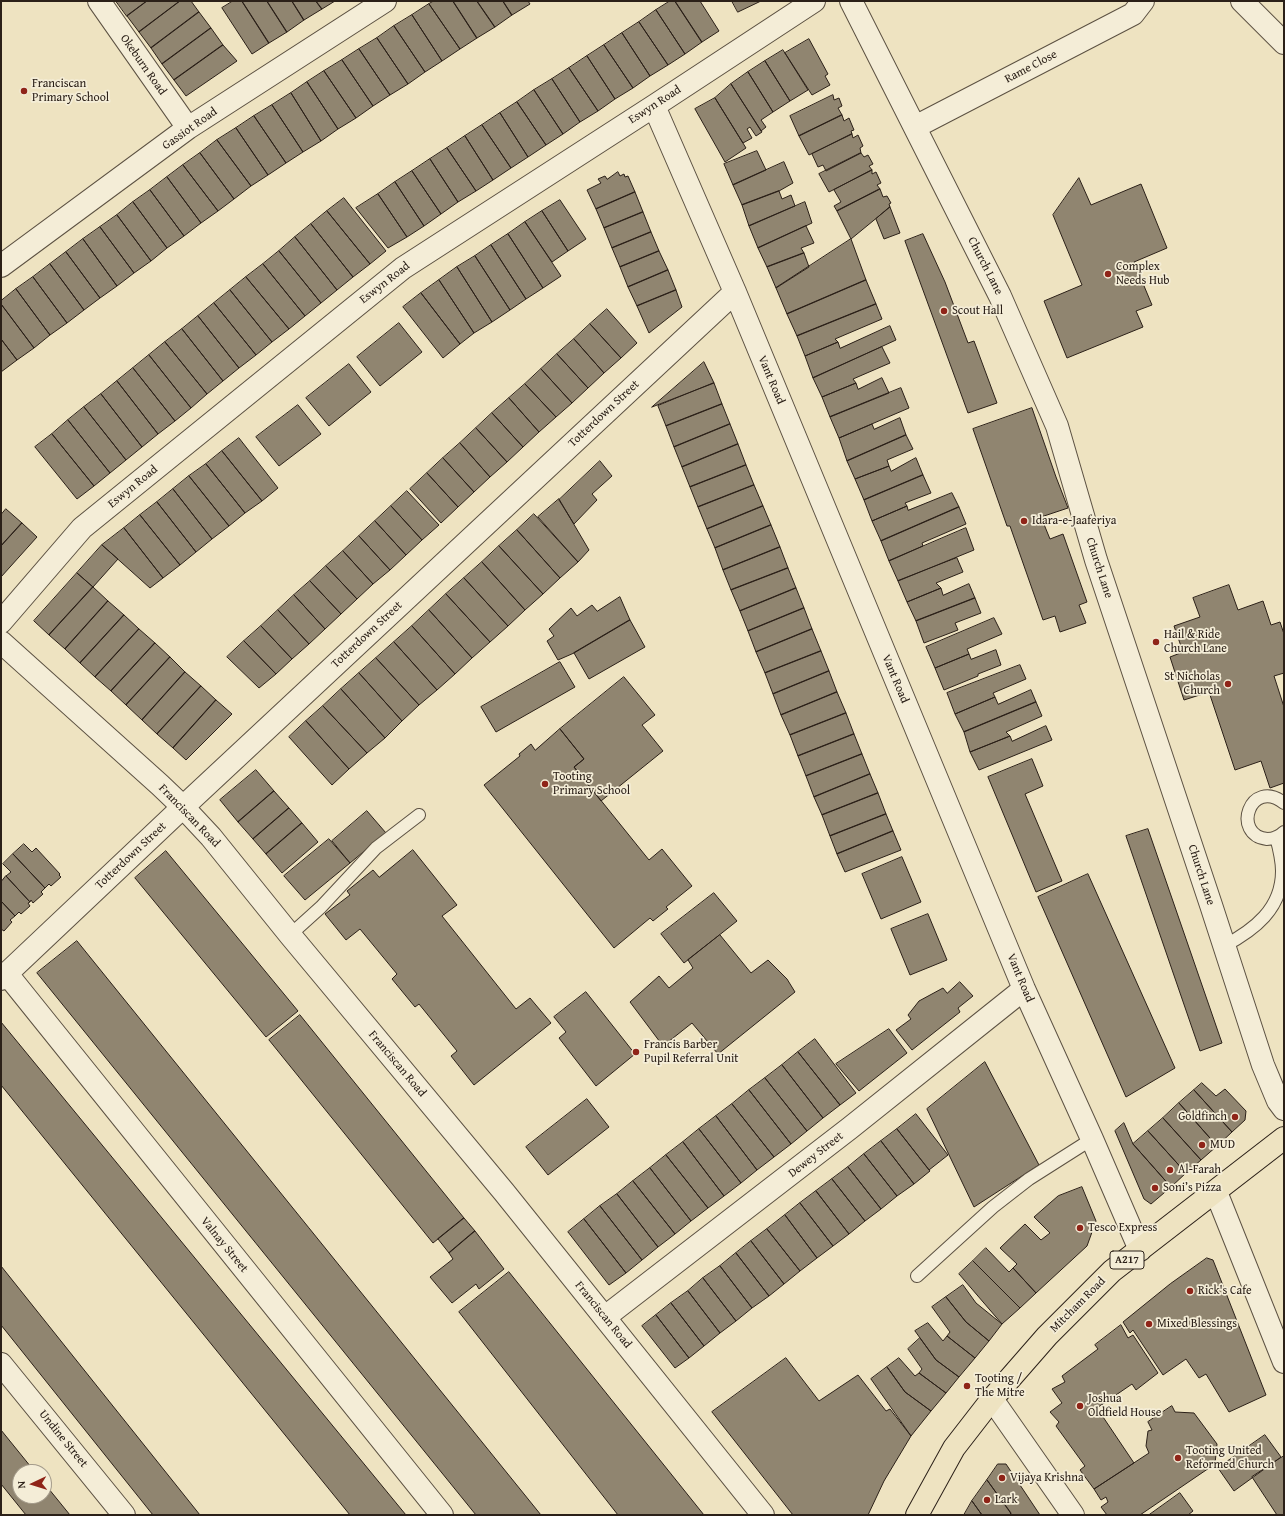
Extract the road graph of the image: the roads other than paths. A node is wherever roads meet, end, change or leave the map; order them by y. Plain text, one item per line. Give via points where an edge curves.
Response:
1 (99, 1) edge
2 (385, 1) edge
3 (814, 1) edge
4 (851, 1) edge
5 (1143, 1) edge
6 (1242, 1) edge
7 (1284, 43) edge
8 (654, 106) junction
9 (188, 128) junction
10 (915, 128) junction
11 (1, 266) edge
12 (735, 292) junction
13 (1, 622) edge
14 (1, 642) edge
15 (1284, 803) edge
16 (183, 807) junction
17 (419, 815) dead end
18 (1280, 834) edge
19 (290, 935) junction
20 (1224, 946) junction
21 (4, 977) edge
22 (1024, 990) junction
23 (1284, 1109) edge
24 (1284, 1138) edge
25 (1092, 1139) junction
26 (1216, 1192) junction
27 (1140, 1250) junction
28 (917, 1276) dead end
29 (605, 1318) junction
30 (1284, 1362) edge
31 (1, 1364) edge
32 (992, 1399) junction
33 (124, 1515) edge
34 (442, 1515) edge
35 (763, 1515) edge
36 (917, 1515) edge
37 (1074, 1515) edge

1 - 9 street, Okeburn Road
2 - 9 street, Gassiot Road
3 - 8 street, Eswyn Road
4 - 10 street, Church Lane
5 - 10 street, Rame Close via 1133,14
6 - 7 street
8 - 12 street, Vant Road
8 - 13 street, Eswyn Road via 403,268 82,528
9 - 11 street, Gassiot Road
10 - 20 street, Church Lane via 1000,296 1057,426 1096,560
12 - 16 street, Totterdown Street
12 - 22 street, Vant Road
14 - 16 street, Franciscan Road
15 - 18 lane via 1272,797 1258,799 1253,803 1247,816 1251,830 1256,835 1269,839
16 - 19 street, Franciscan Road via 211,837
16 - 21 street, Totterdown Street
17 - 19 lane via 376,848 321,907
18 - 20 lane via 1282,873 1280,889 1273,905 1260,922
19 - 29 street, Franciscan Road via 504,1192
20 - 23 street, Church Lane via 1263,1065
21 - 34 street, Valnay Street
22 - 25 street, Vant Road
22 - 29 street, Dewey Street
24 - 26 main road, Mitcham Road / A217
25 - 27 street, Vant Road
25 - 28 lane via 1029,1179 993,1207
26 - 27 main road, Mitcham Road / A217
26 - 30 street
27 - 32 main road, Mitcham Road / A217 via 1112,1271 1047,1336
29 - 35 street, Franciscan Road
31 - 33 street, Undine Street
32 - 36 main road, Mitcham Road / A217 via 954,1448
32 - 37 street

